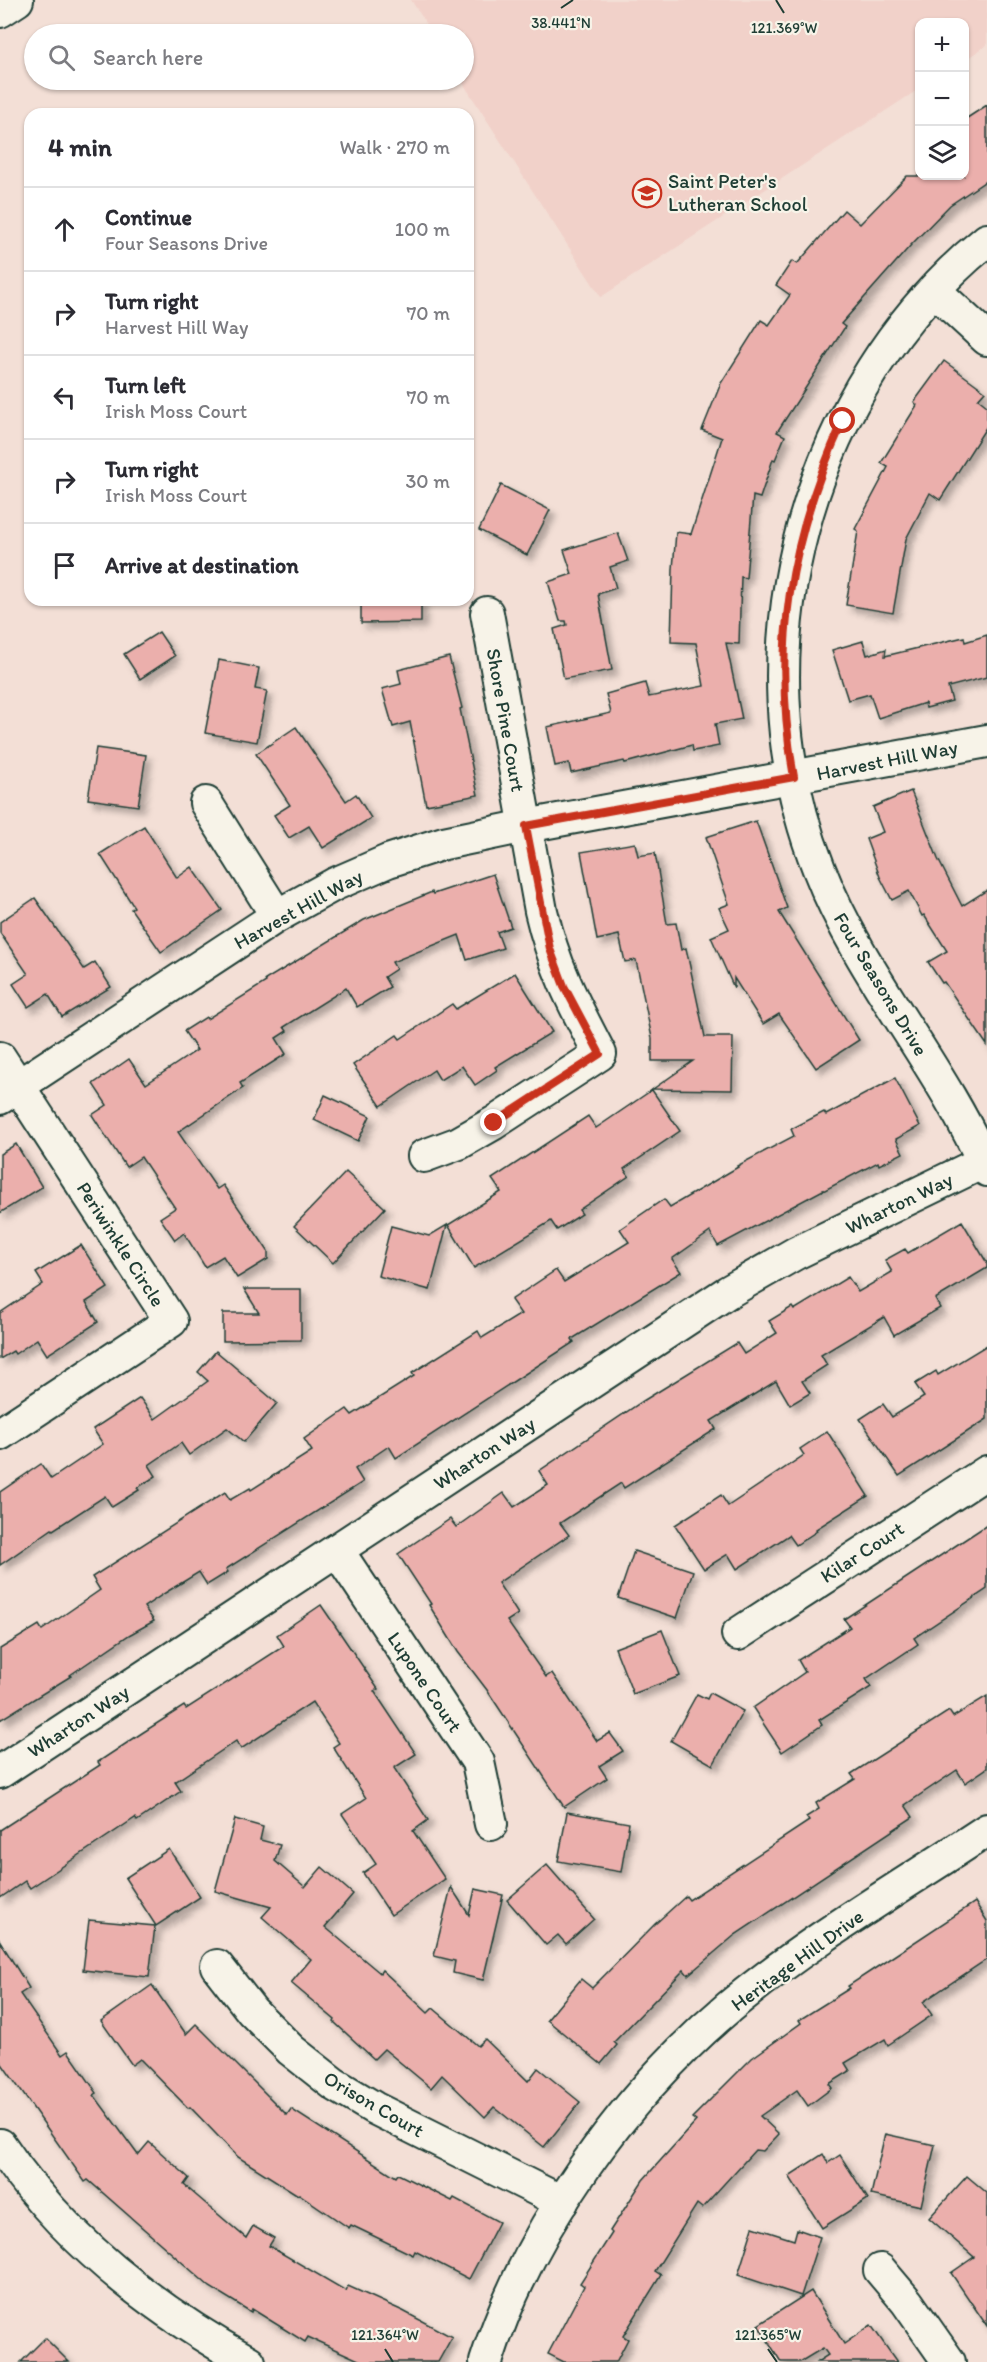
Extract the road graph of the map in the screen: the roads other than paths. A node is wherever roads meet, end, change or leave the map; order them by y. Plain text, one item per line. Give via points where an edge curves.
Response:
1 (17, 0) edge
2 (0, 11) edge
3 (987, 240) edge
4 (934, 290) junction
5 (987, 339) edge
6 (487, 613) dead end
7 (987, 741) edge
8 (794, 777) junction
9 (206, 803) dead end
10 (526, 826) junction
11 (277, 916) junction
12 (0, 1058) edge
13 (9, 1092) edge
14 (424, 1156) dead end
15 (985, 1166) edge
16 (0, 1434) edge
17 (987, 1472) edge
18 (337, 1550) junction
19 (738, 1634) dead end
20 (0, 1772) edge
21 (491, 1824) dead end
22 (987, 1830) edge
23 (218, 1966) dead end
24 (0, 2145) edge
25 (562, 2202) junction
26 (880, 2270) dead end
27 (249, 2362) edge
28 (486, 2362) edge
29 (949, 2362) edge

1 - 2 street
3 - 4 street, Four Seasons Drive
4 - 5 street
4 - 8 street, Four Seasons Drive via 872,370 823,465 807,512 786,618 783,686
6 - 10 street, Shore Pine Court
7 - 8 street, Harvest Hill Way
8 - 10 street, Harvest Hill Way
8 - 15 street, Four Seasons Drive via 818,868 846,931 942,1085
9 - 11 street
10 - 11 street, Harvest Hill Way via 444,843 388,861
10 - 14 street, Shore Pine Court via 550,949 564,986 600,1054 494,1123 459,1143
11 - 13 street, Harvest Hill Way
12 - 13 street
13 - 16 street, Periwinkle Circle via 171,1321
15 - 18 street, Wharton Way via 796,1253 728,1292
17 - 19 street, Kilar Court
18 - 20 street, Wharton Way
18 - 21 street, Lupone Court via 478,1762
22 - 25 street, Heritage Hill Drive via 783,1965 729,2007 677,2055 629,2108
23 - 25 street, Orison Court via 252,2011 291,2050 334,2084
24 - 27 street via 53,2211 96,2255 203,2337
25 - 28 street, Heritage Hill Drive via 516,2288
26 - 29 street

